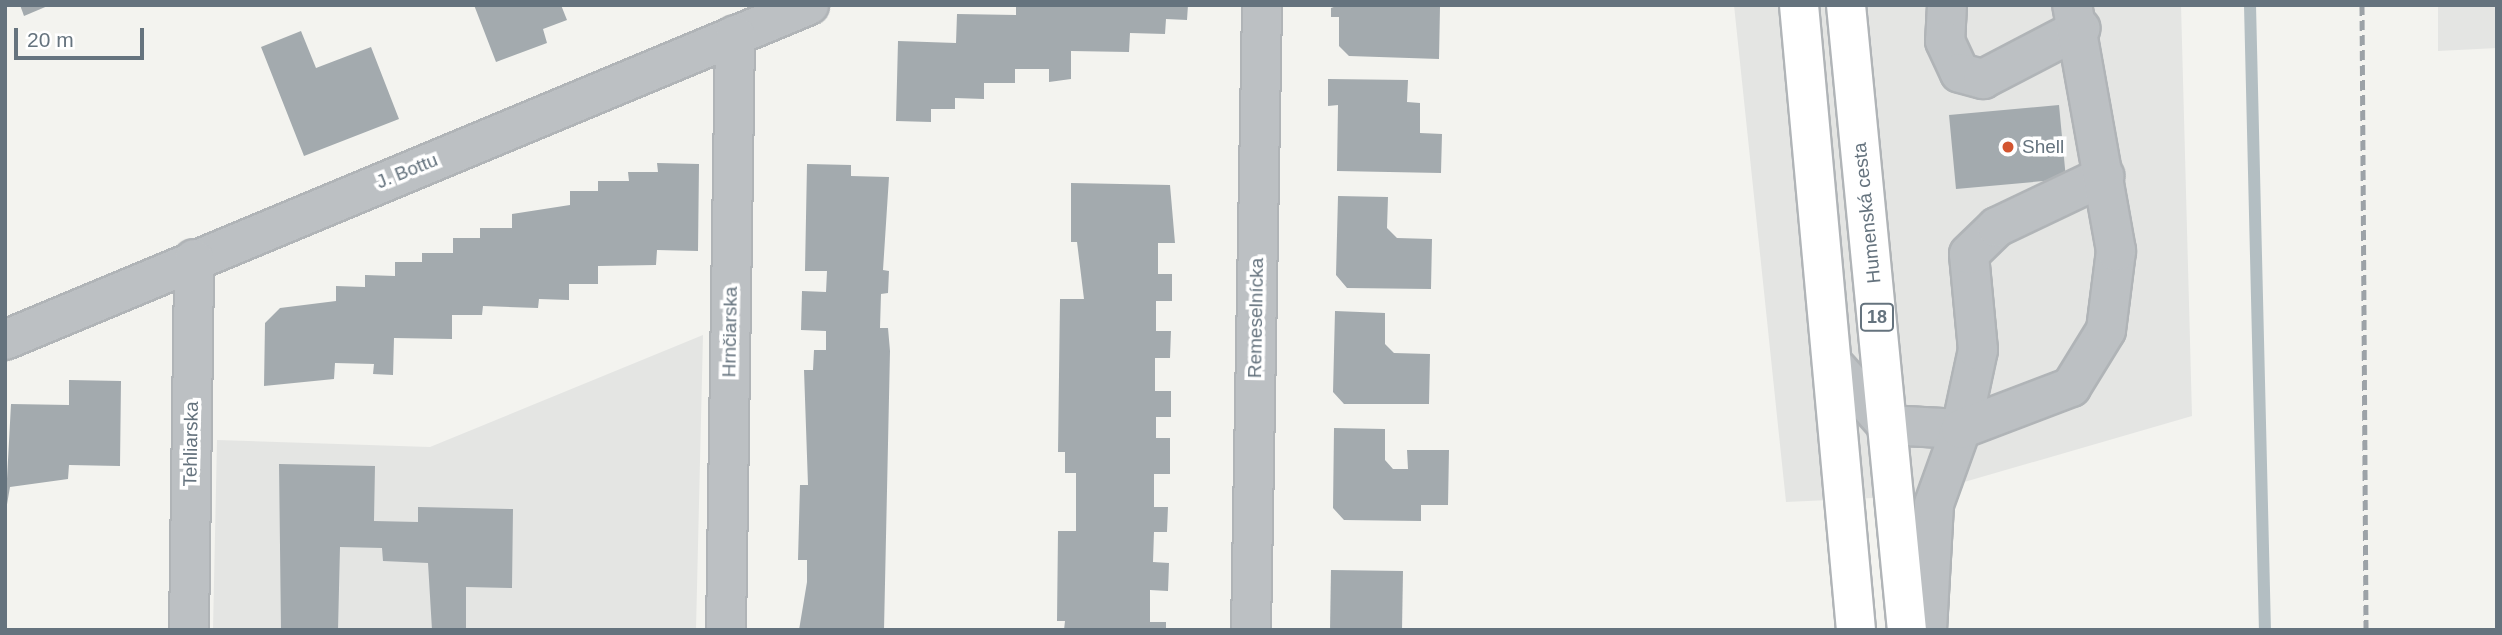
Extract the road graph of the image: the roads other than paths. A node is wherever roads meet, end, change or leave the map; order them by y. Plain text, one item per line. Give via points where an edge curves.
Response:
1 (809, 5) edge
2 (1262, 5) edge
3 (1799, 5) edge
4 (1846, 5) edge
5 (1947, 5) edge
6 (2076, 16) edge
7 (735, 35) junction
8 (2104, 176) junction
9 (194, 259) junction
10 (5, 340) edge
11 (1833, 364) junction
12 (1887, 425) junction
13 (1961, 429) junction
14 (189, 630) edge
15 (726, 630) edge
16 (1251, 630) edge
17 (1856, 630) edge
18 (1906, 630) edge
19 (1927, 630) edge

1 - 7 street, J. Bottu
2 - 16 street, Remeselnícka
3 - 11 main road
4 - 12 main road, Humenská cesta / 18
5 - 6 street via 1945,41 1959,73 1983,79
6 - 8 street
7 - 9 street, J. Bottu
7 - 15 street, Hrnčiarska
8 - 13 street via 1997,227 1969,254 1978,350
8 - 13 street via 2116,251 2106,330 2071,387
9 - 10 street, J. Bottu
9 - 14 street, Tehliarska
11 - 12 street
11 - 17 main road
12 - 13 street
12 - 18 main road, Humenská cesta / 18
13 - 19 street via 1934,504

